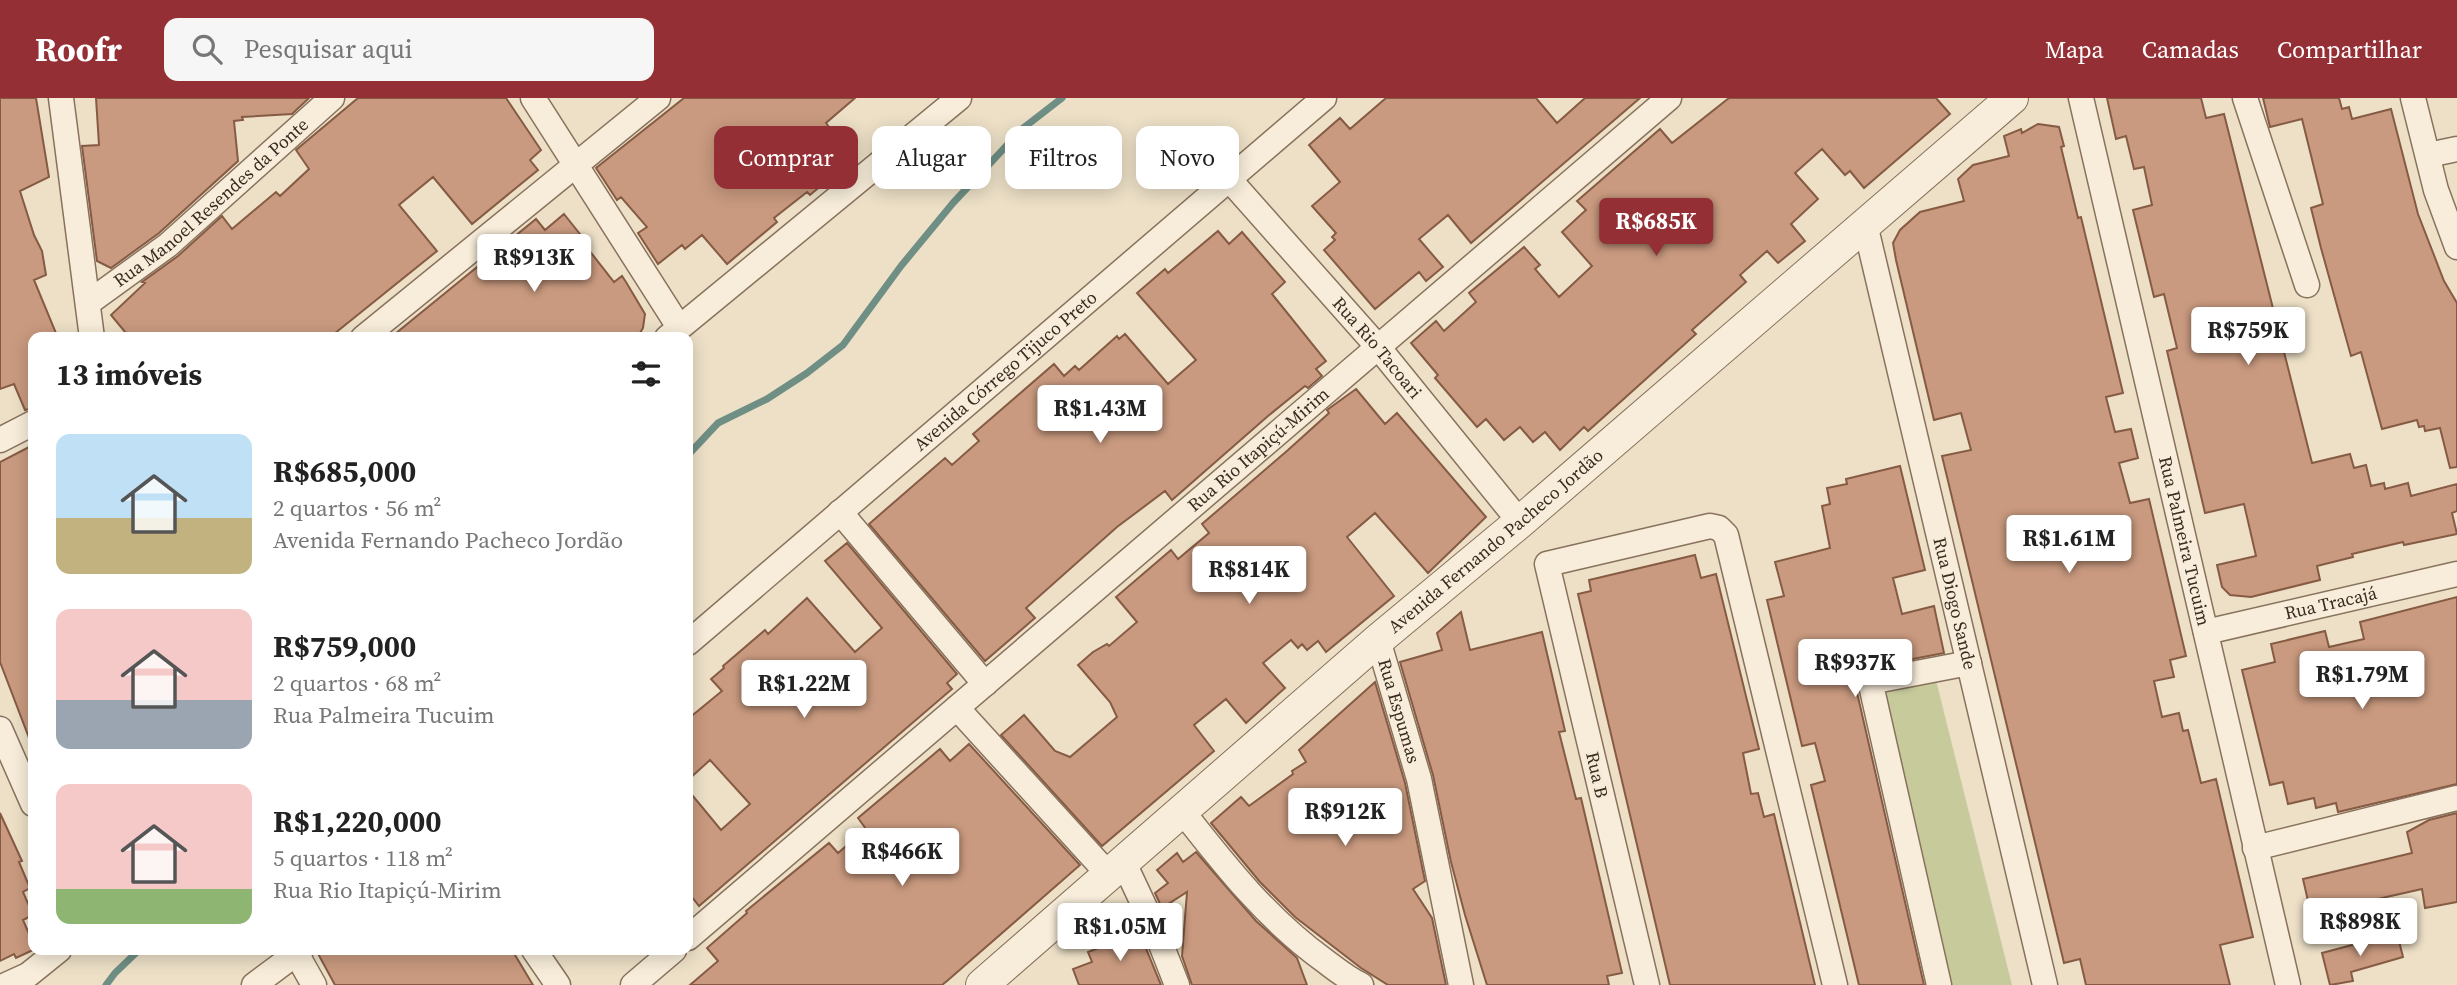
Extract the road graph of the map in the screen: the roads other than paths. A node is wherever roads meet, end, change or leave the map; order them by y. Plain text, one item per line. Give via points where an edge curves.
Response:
1 (61, 98) edge
2 (332, 98) edge
3 (533, 98) edge
4 (658, 98) edge
5 (959, 98) edge
6 (1324, 98) edge
7 (1669, 98) edge
8 (2012, 98) edge
9 (2081, 98) edge
10 (2245, 98) edge
11 (2413, 98) edge
12 (2457, 149) edge
13 (2428, 155) junction
14 (576, 167) junction
15 (1239, 169) edge
16 (1215, 189) edge
17 (1238, 189) edge
18 (1865, 224) junction
19 (2457, 247) edge
20 (2307, 285) dead end
21 (88, 303) junction
22 (91, 332) edge
23 (370, 332) edge
24 (673, 332) edge
25 (1378, 347) junction
26 (28, 425) edge
27 (0, 440) edge
28 (840, 512) junction
29 (1520, 522) junction
30 (2457, 574) edge
31 (2206, 632) junction
32 (693, 639) edge
33 (1378, 640) junction
34 (1969, 663) junction
35 (985, 684) junction
36 (957, 708) junction
37 (0, 729) edge
38 (28, 793) edge
39 (2457, 798) edge
40 (1183, 812) junction
41 (2255, 848) junction
42 (1117, 870) junction
43 (693, 934) edge
44 (53, 955) edge
45 (294, 955) edge
46 (299, 955) edge
47 (537, 955) edge
48 (668, 955) edge
49 (1355, 983) edge
50 (6, 985) edge
51 (254, 985) edge
52 (314, 985) edge
53 (558, 985) edge
54 (633, 985) edge
55 (982, 985) edge
56 (1177, 985) edge
57 (1461, 985) edge
58 (1647, 985) edge
59 (1835, 985) edge
60 (1939, 985) edge
61 (2045, 985) edge
62 (2288, 985) edge

1 - 21 street
2 - 21 street, Rua Manoel Resendes da Ponte via 167,245
3 - 14 street
4 - 14 street
5 - 24 street
6 - 15 street, Avenida Córrego Tijuco Preto
7 - 25 street, Rua Rio Itapiçú-Mirim
8 - 18 street, Avenida Fernando Pacheco Jordão
9 - 31 street, Rua Palmeira Tucuim
10 - 20 street
11 - 13 street
12 - 13 street
13 - 19 street
14 - 23 street
14 - 24 street
16 - 28 street, Avenida Córrego Tijuco Preto
17 - 25 street, Rua Rio Tacoari
18 - 29 street, Avenida Fernando Pacheco Jordão
18 - 34 street, Rua Diogo Sande
21 - 22 street
25 - 29 street, Rua Rio Tacoari
25 - 35 street, Rua Rio Itapiçú-Mirim
26 - 27 street
28 - 32 street, Avenida Córrego Tijuco Preto
28 - 35 street
29 - 33 street, Avenida Fernando Pacheco Jordão
30 - 31 street, Rua Tracajá
31 - 41 street, Rua Palmeira Tucuim
33 - 40 street, Avenida Fernando Pacheco Jordão
33 - 57 street, Rua Espumas via 1419,779
34 - 60 street via 1871,685
34 - 61 street, Rua Diogo Sande
35 - 36 street, Rua Rio Itapiçú-Mirim
36 - 42 street
36 - 43 street, Rua Rio Itapiçú-Mirim
37 - 38 street
39 - 41 street
40 - 42 street, Avenida Fernando Pacheco Jordão
40 - 49 street via 1259,906
41 - 62 street, Rua Palmeira Tucuim
42 - 55 street, Avenida Fernando Pacheco Jordão
42 - 56 street via 1156,929
44 - 50 street
45 - 51 street
46 - 52 street
47 - 53 street
48 - 54 street
58 - 59 street, Rua B via 1546,564 1710,526 1726,535

